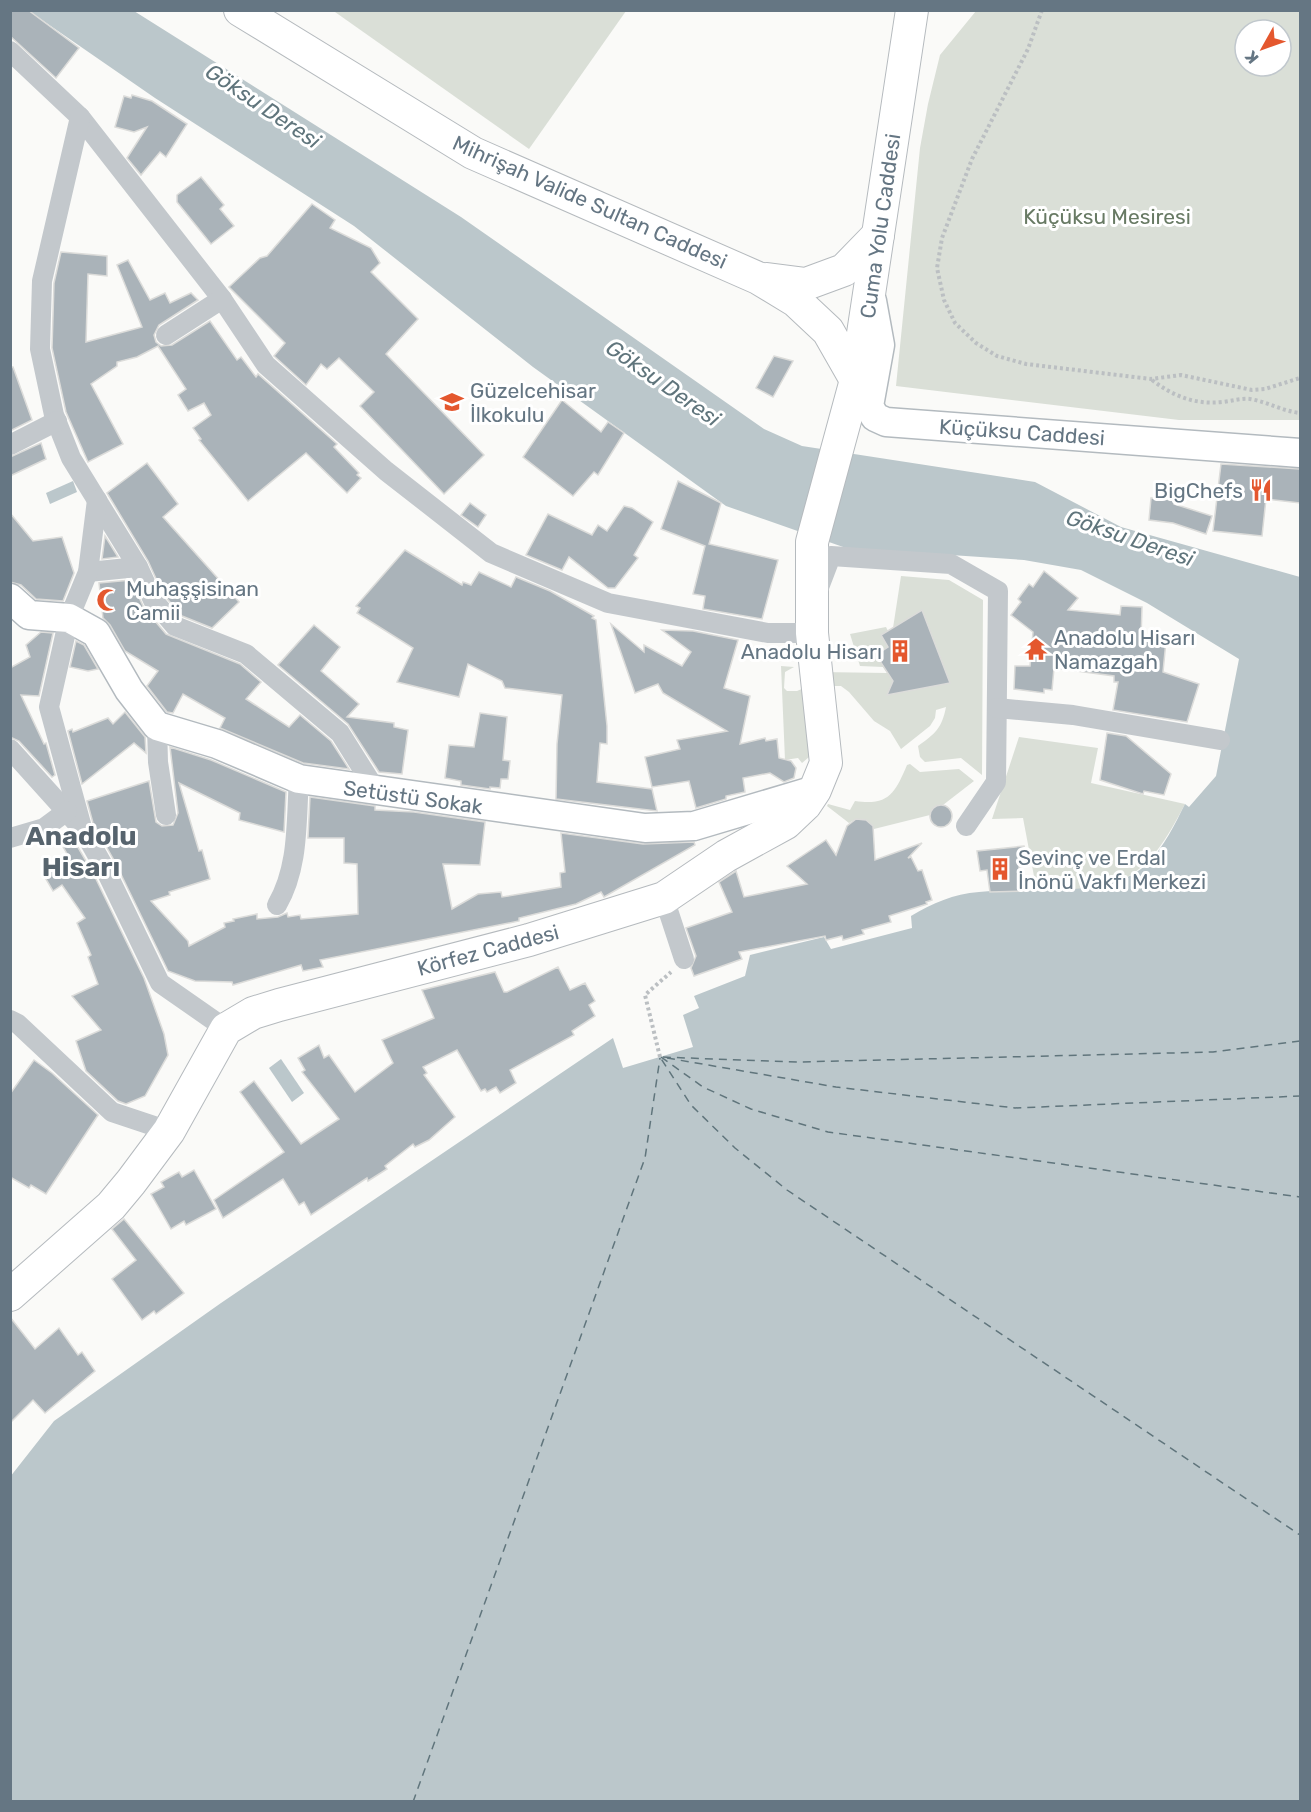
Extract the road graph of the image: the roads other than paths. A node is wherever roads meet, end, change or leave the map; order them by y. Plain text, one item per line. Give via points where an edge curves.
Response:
1 (240, 10) edge
2 (912, 10) edge
3 (10, 51) edge
4 (80, 117) junction
5 (878, 236) junction
6 (758, 278) junction
7 (870, 290) junction
8 (222, 299) junction
9 (166, 335) dead end
10 (856, 381) junction
11 (57, 421) junction
12 (10, 444) edge
13 (1300, 453) edge
14 (97, 500) junction
15 (812, 542) joint
16 (138, 567) junction
17 (88, 572) junction
18 (810, 596) junction
19 (10, 598) edge
20 (69, 618) junction
21 (812, 633) junction
22 (997, 708) junction
23 (157, 726) junction
24 (1220, 740) dead end
25 (10, 749) edge
26 (299, 779) junction
27 (815, 790) junction
28 (377, 792) junction
29 (67, 811) junction
30 (166, 815) dead end
31 (966, 826) dead end
32 (83, 830) junction
33 (10, 838) edge
34 (664, 898) junction
35 (278, 905) dead end
36 (684, 959) road end
37 (10, 1020) edge
38 (226, 1029) junction
39 (169, 1131) junction
40 (10, 1295) edge

1 - 6 main road, Mihrişah Valide Sultan Caddesi via 473,153
2 - 5 main road, Cuma Yolu Caddesi
3 - 4 street
4 - 8 street
4 - 11 street via 42,281 40,349
5 - 6 main road via 835,274 806,284
5 - 7 main road, Cuma Yolu Caddesi
6 - 10 main road via 796,301 828,331
7 - 10 main road, Cuma Yolu Caddesi
7 - 13 street, Küçüksu Caddesi via 880,345 869,406 874,417 886,422
8 - 9 street
8 - 21 street via 266,365 386,471 491,553 608,603 768,633
10 - 15 main road, Cuma Yolu Caddesi
11 - 12 street
11 - 14 street via 71,458
14 - 16 street
14 - 17 street
15 - 18 main road, Körfez Caddesi
16 - 17 street
16 - 28 street via 153,600 175,626 246,654 340,733
17 - 20 street
18 - 21 main road, Körfez Caddesi
18 - 22 street via 821,588 831,556 951,564 998,591
19 - 20 street via 29,615
20 - 23 street via 96,633 129,690
20 - 32 street via 49,707
21 - 27 main road, Körfez Caddesi via 826,763
22 - 24 street via 1073,715
22 - 31 street via 996,782
23 - 26 street, Setüstü Sokak via 217,744
23 - 30 street
25 - 29 street
26 - 28 street, Setüstü Sokak
26 - 35 street via 293,865 288,887
27 - 28 street, Setüstü Sokak via 694,826 645,828
27 - 34 main road, Körfez Caddesi via 786,823 726,856
29 - 32 street
29 - 33 street via 45,828
32 - 38 street via 105,867 160,983
34 - 36 street
34 - 38 main road, Körfez Caddesi via 529,940 279,1005 253,1013
37 - 39 street via 112,1112
38 - 39 main road
39 - 40 main road via 111,1206

